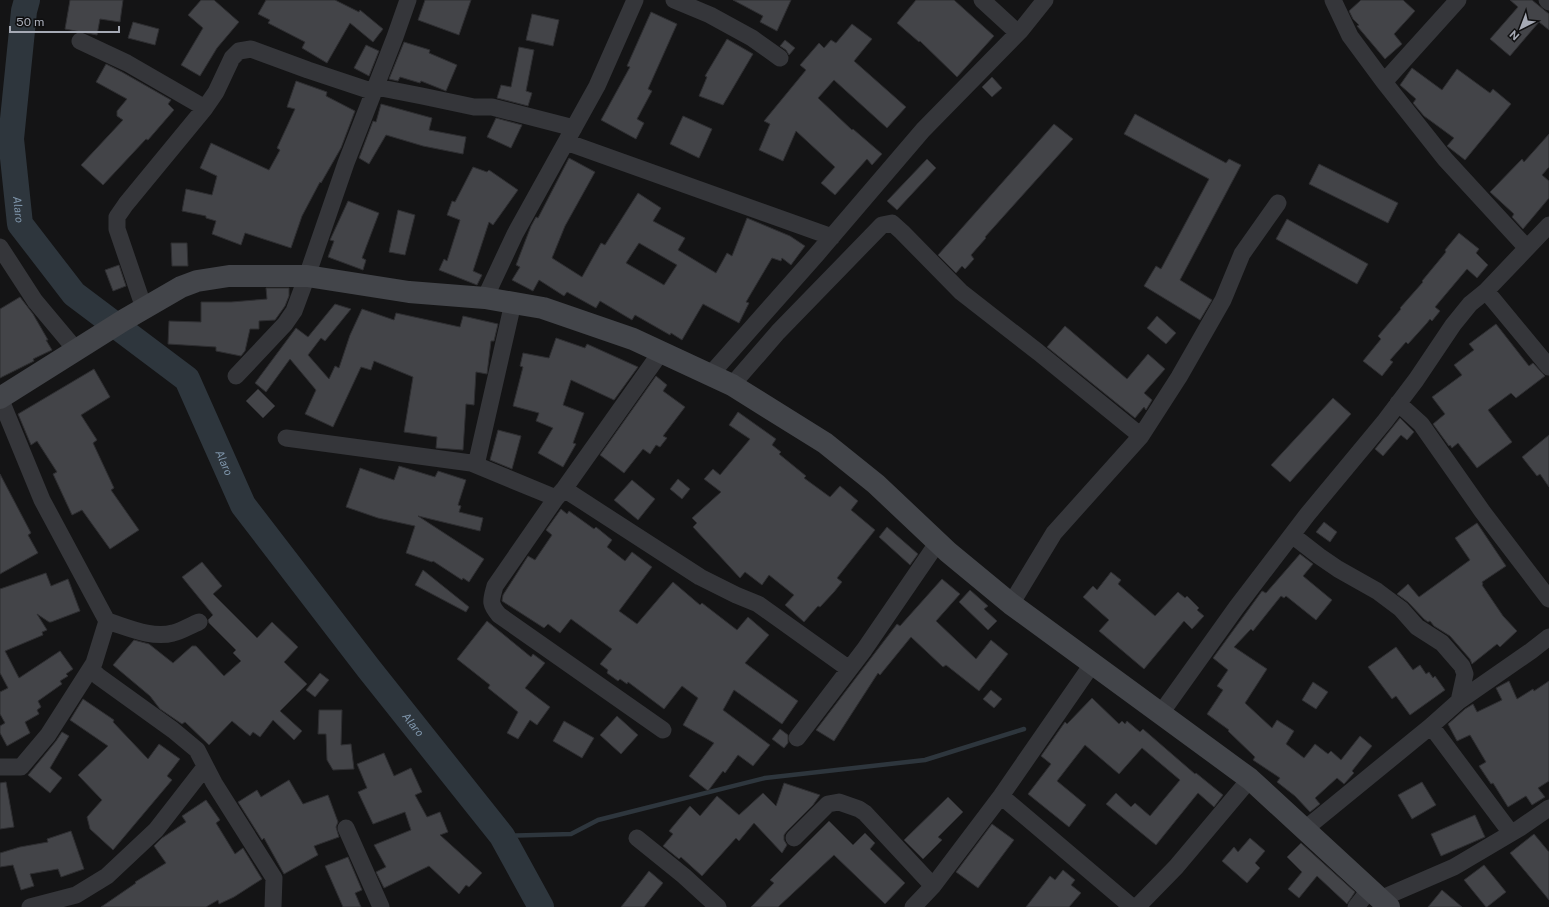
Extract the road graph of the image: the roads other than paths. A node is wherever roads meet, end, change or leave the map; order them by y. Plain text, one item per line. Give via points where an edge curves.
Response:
1 (408, 0) edge
2 (635, 0) edge
3 (674, 0) edge
4 (982, 0) edge
5 (1046, 0) edge
6 (1334, 0) edge
7 (1458, 0) edge
8 (1546, 0) edge
9 (1549, 2) edge
10 (1018, 33) junction
11 (80, 41) dead end
12 (780, 58) dead end
13 (1384, 82) junction
14 (375, 90) junction
15 (205, 108) junction
16 (570, 135) junction
17 (1278, 203) dead end
18 (1549, 225) edge
19 (832, 237) junction
20 (0, 247) edge
21 (1526, 247) junction
22 (308, 276) junction
23 (1486, 291) junction
24 (485, 298) junction
25 (513, 303) junction
26 (144, 308) junction
27 (76, 350) junction
28 (661, 352) junction
29 (1549, 367) edge
30 (710, 375) junction
31 (236, 376) dead end
32 (732, 385) junction
33 (0, 398) edge
34 (1398, 404) junction
35 (1141, 436) junction
36 (286, 438) dead end
37 (476, 465) junction
38 (560, 494) junction
39 (1292, 535) junction
40 (938, 542) junction
41 (1549, 599) edge
42 (1011, 604) junction
43 (107, 621) junction
44 (199, 622) dead end
45 (1549, 637) edge
46 (1093, 663) junction
47 (91, 668) junction
48 (849, 669) junction
49 (1459, 701) junction
50 (1161, 713) junction
51 (1431, 726) junction
52 (663, 730) dead end
53 (797, 738) dead end
54 (0, 767) edge
55 (205, 767) junction
56 (1250, 779) junction
57 (1001, 796) junction
58 (1548, 811) edge
59 (346, 828) dead end
60 (1305, 829) junction
61 (1510, 833) junction
62 (637, 838) dead end
63 (794, 838) dead end
64 (933, 886) junction
65 (1379, 898) edge
66 (30, 907) edge
67 (273, 907) edge
68 (381, 907) edge
69 (717, 907) edge
70 (913, 907) edge
71 (1132, 907) edge
72 (1137, 907) edge
73 (1356, 907) edge

1 - 14 street
2 - 16 street via 597,86
3 - 12 street via 710,15 752,38
4 - 10 street
5 - 10 street
6 - 13 street via 1350,36
7 - 13 street
8 - 9 street
10 - 19 street via 923,130
11 - 15 street via 127,63
13 - 21 street via 1445,159
14 - 15 street via 251,49 239,51 232,58 216,92
14 - 16 street via 422,96 474,107 492,107
14 - 22 street via 346,162
15 - 26 street via 117,217 117,229
16 - 19 street
16 - 24 street via 515,234
17 - 35 street via 1242,254 1224,300
18 - 21 street
19 - 30 street
20 - 27 street via 35,301
21 - 23 street
22 - 24 street via 409,292
22 - 26 street via 229,276 196,281
22 - 31 street via 294,312
23 - 29 street
23 - 34 street via 1470,304 1453,325
24 - 25 street
25 - 28 street via 543,308 633,339
25 - 37 street
26 - 27 street
27 - 33 street
28 - 30 street
28 - 38 street
30 - 32 street
32 - 35 street via 778,332 882,225 892,223 961,292
32 - 40 street via 825,444 876,484
33 - 43 street via 42,500
34 - 39 street
34 - 41 street via 1421,424 1482,511
35 - 42 street via 1054,533
36 - 37 street
37 - 38 street
38 - 48 street via 700,577 758,604
38 - 52 street via 495,586 490,602 492,607 499,615
39 - 49 street via 1338,569 1377,591 1401,609 1417,627 1442,643 1462,666 1465,674
39 - 50 street
40 - 42 street
40 - 48 street
42 - 46 street
43 - 44 street via 149,634 162,635 175,633
43 - 47 street
45 - 49 street
46 - 50 street
46 - 57 street
47 - 54 street via 48,735 21,767
47 - 55 street via 98,676 197,750
48 - 53 street
49 - 51 street
50 - 56 street
51 - 60 street
51 - 61 street
55 - 66 street via 156,830 107,876 76,895
55 - 67 street via 274,878
56 - 60 street
56 - 72 street via 1176,867
57 - 64 street
57 - 71 street
58 - 61 street
59 - 68 street
60 - 65 street
61 - 65 street via 1454,867
62 - 69 street
63 - 64 street via 828,804 838,802 852,806 865,813
64 - 70 street
65 - 73 street

